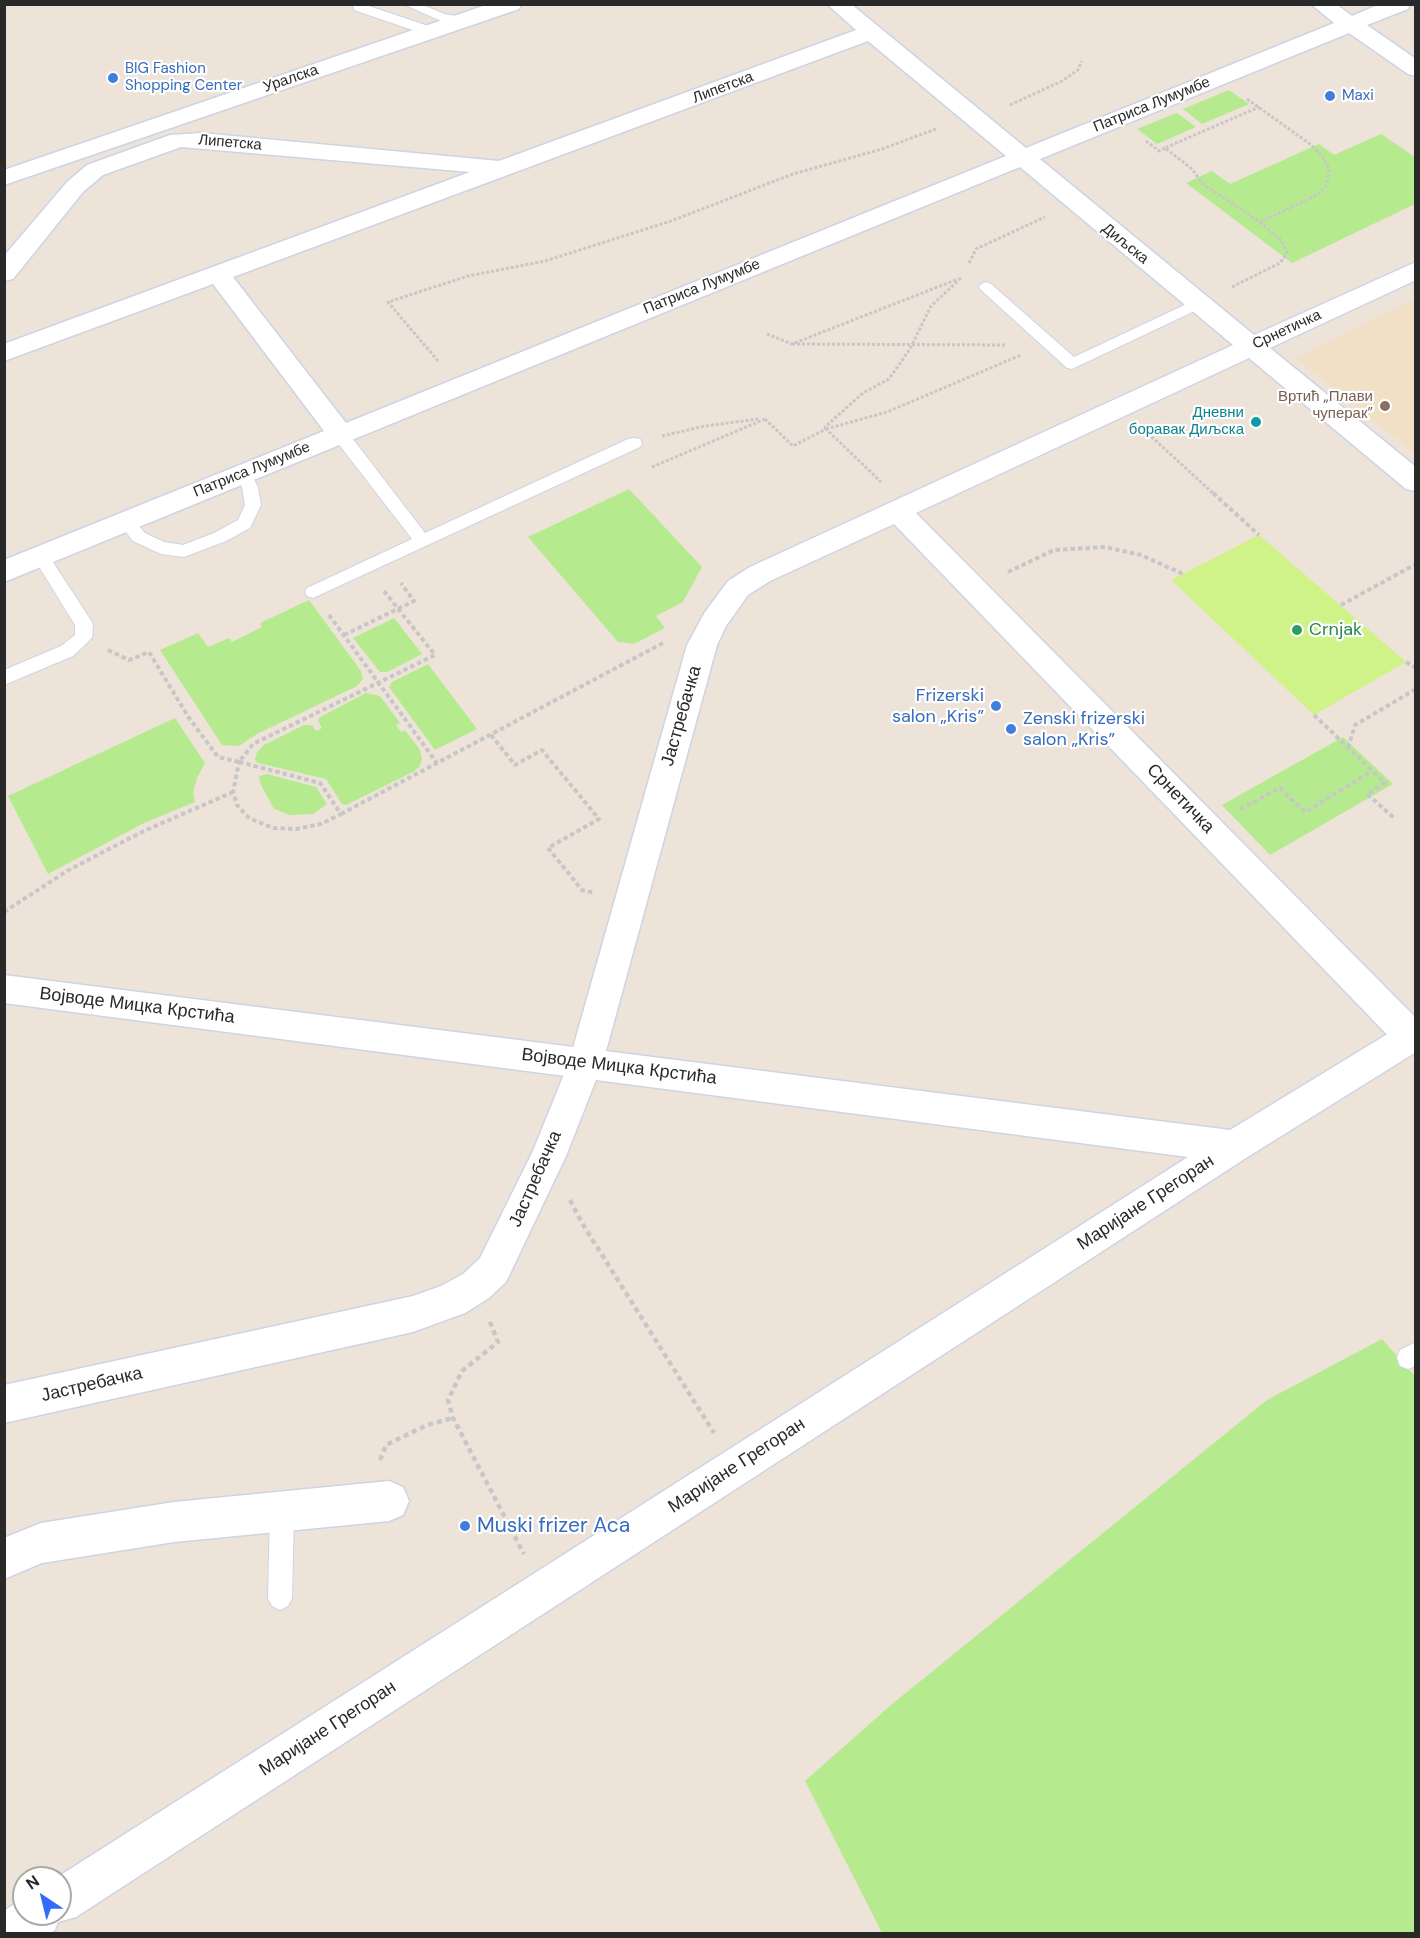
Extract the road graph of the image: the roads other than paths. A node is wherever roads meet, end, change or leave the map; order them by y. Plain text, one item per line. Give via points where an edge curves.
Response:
1 (409, 4) edge
2 (511, 4) edge
3 (837, 4) edge
4 (1321, 4) edge
5 (1400, 4) edge
6 (358, 7) dead end
7 (464, 21) junction
8 (1350, 25) junction
9 (432, 32) junction
10 (871, 32) junction
11 (1416, 69) edge
12 (191, 113) junction
13 (178, 140) junction
14 (1021, 158) junction
15 (56, 161) junction
16 (507, 169) junction
17 (95, 170) junction
18 (4, 178) edge
19 (1416, 270) edge
20 (4, 273) edge
21 (218, 274) junction
22 (986, 287) dead end
23 (1198, 304) junction
24 (1250, 346) junction
25 (4, 354) edge
26 (340, 434) junction
27 (634, 443) road end
28 (243, 474) junction
29 (1416, 482) edge
30 (891, 498) junction
31 (126, 522) junction
32 (422, 541) junction
33 (40, 557) junction
34 (4, 572) edge
35 (313, 592) dead end
36 (728, 600) joint
37 (4, 678) edge
38 (4, 989) edge
39 (1414, 1035) edge
40 (586, 1062) junction
41 (1234, 1147) junction
42 (4, 1404) edge
43 (389, 1501) dead end
44 (282, 1513) junction
45 (4, 1559) edge
46 (280, 1598) dead end
47 (72, 1892) edge

1 - 7 lane
2 - 7 street, Уралска
3 - 10 street, Диљска
4 - 8 street
5 - 8 street, Патриса Лумумбе
6 - 9 lane
7 - 9 street, Уралска
8 - 11 street
8 - 14 street, Патриса Лумумбе
9 - 12 street, Уралска
10 - 14 street, Диљска
10 - 16 street, Липетска
12 - 13 street
12 - 15 street, Уралска
13 - 16 street, Липетска
13 - 17 street, Липетска
14 - 23 street, Диљска
14 - 26 street, Патриса Лумумбе
15 - 17 street
15 - 18 street, Уралска
16 - 21 street, Липетска
17 - 20 street, Липетска via 75,187
19 - 24 street, Срнетичка
21 - 25 street, Липетска
21 - 26 street
22 - 23 lane via 1072,364
23 - 24 street, Диљска
24 - 29 street, Диљска
24 - 30 street, Срнетичка via 1119,407
26 - 28 street, Патриса Лумумбе
26 - 32 lane
27 - 32 lane
28 - 31 street, Патриса Лумумбе
28 - 31 lane via 253,505 244,524 220,537 184,551 161,548 139,537
30 - 36 street, Срнетичка via 760,574 738,588
30 - 39 street, Срнетичка via 973,588
31 - 33 street, Патриса Лумумбе
32 - 35 lane
33 - 34 street, Патриса Лумумбе
33 - 37 lane via 84,624 83,638 67,651
36 - 40 street, Јастребачка via 702,645
38 - 40 street, Војводе Мицка Крстића
39 - 41 street, Маријане Грегоран
40 - 41 street, Војводе Мицка Крстића
40 - 42 street, Јастребачка via 548,1156 493,1270 476,1286 452,1300 413,1314
41 - 47 street, Маријане Грегоран
43 - 44 street
44 - 45 street via 174,1522 41,1543
44 - 46 lane

